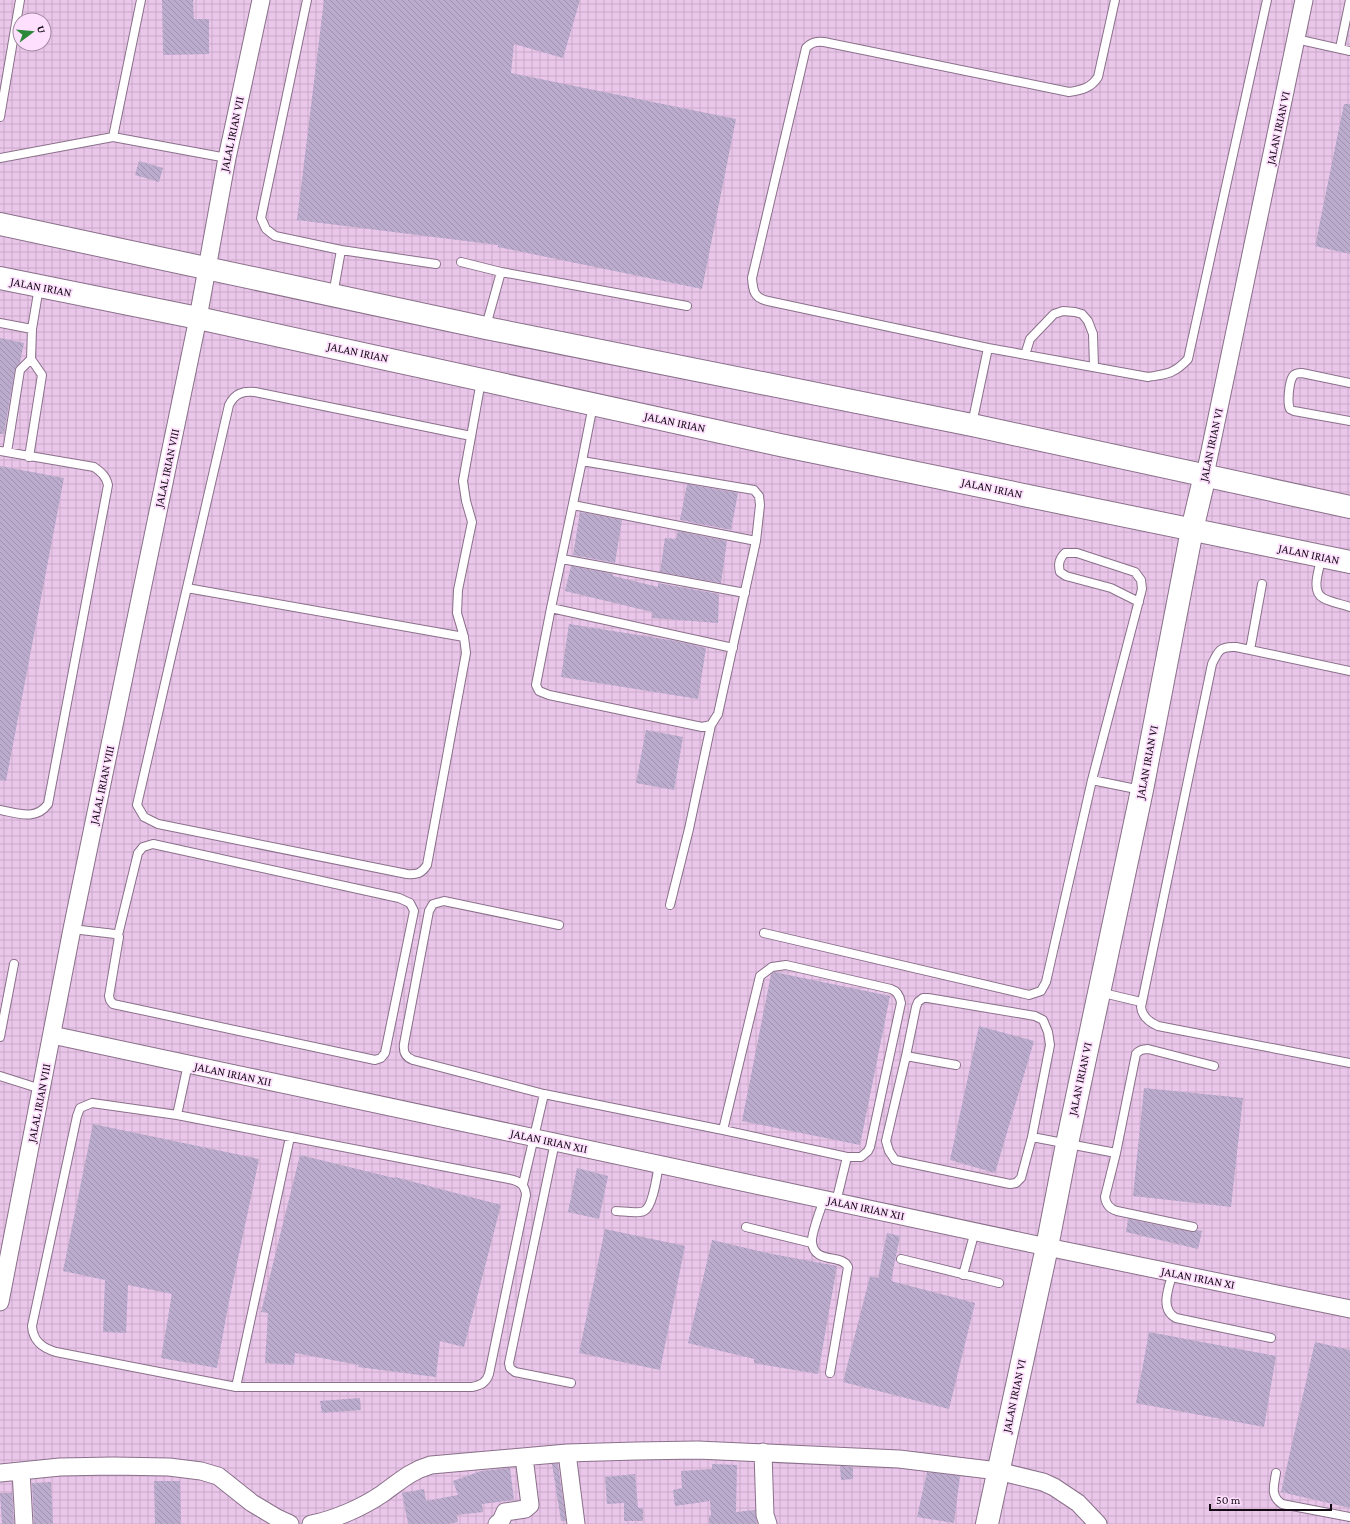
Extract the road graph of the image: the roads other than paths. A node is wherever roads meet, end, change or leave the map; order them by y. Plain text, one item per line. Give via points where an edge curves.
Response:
1 (20, 0) edge
2 (141, 0) edge
3 (261, 0) edge
4 (306, 0) edge
5 (1114, 0) edge
6 (1267, 0) edge
7 (1304, 0) edge
8 (1350, 0) edge
9 (1296, 39) junction
10 (1340, 48) junction
11 (1350, 51) edge
12 (0, 117) edge
13 (113, 137) junction
14 (0, 158) edge
15 (227, 158) junction
16 (0, 224) edge
17 (341, 250) junction
18 (461, 262) dead end
19 (436, 264) dead end
20 (207, 269) junction
21 (501, 272) junction
22 (0, 278) edge
23 (39, 287) junction
24 (333, 295) junction
25 (687, 306) dead end
26 (198, 318) junction
27 (0, 323) edge
28 (486, 328) junction
29 (32, 330) junction
30 (988, 348) junction
31 (1025, 355) junction
32 (30, 359) junction
33 (1094, 367) junction
34 (481, 378) junction
35 (1350, 383) edge
36 (593, 405) junction
37 (1350, 421) edge
38 (972, 425) junction
39 (470, 436) junction
40 (3, 452) edge
41 (29, 457) junction
42 (582, 461) junction
43 (1204, 475) junction
44 (573, 505) junction
45 (1350, 507) edge
46 (1192, 530) junction
47 (756, 541) junction
48 (1322, 556) junction
49 (562, 560) junction
50 (1350, 562) edge
51 (1262, 584) dead end
52 (187, 588) junction
53 (745, 593) junction
54 (1139, 602) junction
55 (1350, 607) edge
56 (551, 608) junction
57 (464, 637) junction
58 (733, 648) junction
59 (1250, 650) junction
60 (1350, 671) edge
61 (711, 725) junction
62 (1092, 780) junction
63 (1142, 790) junction
64 (0, 810) edge
65 (670, 905) dead end
66 (559, 925) dead end
67 (72, 928) junction
68 (764, 933) dead end
69 (118, 935) junction
70 (14, 964) dead end
71 (1098, 992) junction
72 (1141, 1002) junction
73 (52, 1035) junction
74 (0, 1037) edge
75 (906, 1056) junction
76 (1350, 1063) edge
77 (188, 1064) junction
78 (956, 1065) dead end
79 (1214, 1066) dead end
80 (0, 1076) edge
81 (41, 1090) junction
82 (544, 1094) junction
83 (177, 1115) junction
84 (723, 1130) junction
85 (290, 1137) junction
86 (1032, 1137) junction
87 (533, 1138) junction
88 (555, 1142) junction
89 (1067, 1144) junction
90 (1116, 1153) junction
91 (847, 1157) junction
92 (659, 1164) junction
93 (522, 1184) junction
94 (830, 1200) junction
95 (616, 1211) dead end
96 (746, 1227) dead end
97 (1194, 1227) dead end
98 (975, 1231) junction
99 (812, 1243) junction
100 (1047, 1247) junction
101 (901, 1259) dead end
102 (1172, 1272) junction
103 (963, 1275) junction
104 (999, 1283) dead end
105 (0, 1302) edge
106 (1350, 1308) edge
107 (1271, 1338) dead end
108 (830, 1373) dead end
109 (571, 1383) dead end
110 (236, 1387) junction
111 (763, 1452) junction
112 (567, 1453) junction
113 (524, 1457) junction
114 (21, 1471) junction
115 (998, 1471) junction
116 (0, 1473) edge
117 (1276, 1473) dead end
118 (1350, 1517) edge
119 (24, 1524) edge
120 (290, 1524) edge
121 (311, 1524) edge
122 (496, 1524) edge
123 (576, 1524) edge
124 (768, 1524) edge
125 (987, 1524) edge
126 (1098, 1524) edge

1 - 12 lane
2 - 13 lane
3 - 15 street, JALAL IRIAN VII
4 - 17 lane via 261,218 266,229 275,236
5 - 30 lane via 1098,77 1088,87 1074,91 1062,91 824,42 815,42 806,48 752,278 757,296 768,301
6 - 33 lane via 1188,359 1170,373 1148,377
7 - 9 street, JALAN IRIAN VI
8 - 10 lane
9 - 10 lane
9 - 43 street, JALAN IRIAN VI
10 - 11 lane
13 - 14 lane
13 - 15 lane
15 - 20 street, JALAL IRIAN VII
16 - 20 street
17 - 19 lane
17 - 24 lane
18 - 21 lane
20 - 24 street
20 - 26 street, JALAL IRIAN VIII
21 - 25 lane
21 - 28 lane
22 - 23 street, JALAN IRIAN
23 - 26 street, JALAN IRIAN
23 - 29 lane
24 - 28 street
26 - 34 street, JALAN IRIAN
26 - 67 street, JALAL IRIAN VIII
27 - 29 lane
28 - 38 street
29 - 32 lane
30 - 31 lane
30 - 38 lane
31 - 33 lane
31 - 33 lane via 1030,339 1054,314 1063,311 1075,312 1082,314 1088,321 1093,334
32 - 40 lane via 20,370
32 - 41 lane via 42,375
34 - 36 street, JALAN IRIAN
34 - 39 lane
35 - 37 lane via 1297,373 1292,378 1288,402 1290,409 1294,411
36 - 42 lane
36 - 46 street, JALAN IRIAN
38 - 43 street
39 - 52 lane via 255,392 239,393 232,398 229,405
39 - 57 lane via 463,481 472,522 458,590 457,613
40 - 41 lane
41 - 64 lane via 94,467 102,473 108,485 48,804 33,815
42 - 44 lane
42 - 47 lane via 754,490 759,496 760,505
43 - 45 street
43 - 46 street, JALAN IRIAN VI
44 - 47 lane
44 - 49 lane
46 - 48 street, JALAN IRIAN
46 - 63 street, JALAN IRIAN VI
47 - 53 lane
48 - 50 street, JALAN IRIAN
48 - 55 lane via 1317,580 1319,595
49 - 53 lane
49 - 56 lane
51 - 59 lane
52 - 57 lane
52 - 57 lane via 137,805 144,817 158,824 407,874 415,875 422,872 427,865 466,653
53 - 58 lane
54 - 54 lane via 1111,588 1066,576 1060,572 1060,559 1065,553 1077,553 1135,572 1141,580
54 - 62 lane
56 - 58 lane
56 - 61 lane via 536,685 539,691 702,727
58 - 61 lane via 718,714
59 - 60 lane
59 - 72 lane via 1224,647 1217,653 1212,664
61 - 65 lane
62 - 63 lane
62 - 68 lane via 1046,982 1041,990 1029,995
63 - 71 street, JALAN IRIAN VI
66 - 82 lane via 444,900 433,904 429,910 403,1049 408,1058 413,1060
67 - 69 lane
67 - 73 street, JALAL IRIAN VIII
69 - 69 lane via 120,940 109,996 114,1004 375,1060 385,1053 414,911 410,903 399,898 148,844 138,853
70 - 74 lane
71 - 72 lane
71 - 89 street, JALAN IRIAN VI
72 - 76 lane via 1141,1011 1158,1026
73 - 77 street, JALAN IRIAN XII
73 - 81 street, JALAL IRIAN VIII
75 - 78 lane
75 - 86 lane via 886,1141 895,1160 1013,1184 1021,1178
75 - 86 lane via 916,1007 923,998 1035,1016 1043,1020 1050,1045
77 - 83 lane
77 - 87 street, JALAN IRIAN XII
79 - 90 lane via 1148,1049 1138,1052
80 - 81 lane
81 - 105 street, JALAL IRIAN VIII
82 - 84 lane
82 - 87 lane
83 - 85 lane
83 - 110 lane via 92,1103 80,1108 32,1326 33,1332 40,1346 56,1352
84 - 91 lane
84 - 91 lane via 760,976 772,967 786,965 891,989 900,998 870,1148 861,1157
85 - 93 lane via 509,1179
85 - 110 lane
86 - 89 lane
87 - 88 street, JALAN IRIAN XII
87 - 93 lane
88 - 92 street, JALAN IRIAN XII
88 - 109 lane via 509,1363 515,1372
89 - 90 lane
89 - 100 street, JALAN IRIAN VI
90 - 97 lane via 1105,1197 1110,1208
91 - 94 lane
92 - 94 street, JALAN IRIAN XII
92 - 95 lane via 648,1208 642,1212
93 - 110 lane via 526,1195 489,1374 483,1384 472,1387
94 - 98 street, JALAN IRIAN XII
94 - 99 lane
96 - 99 lane
98 - 100 street, JALAN IRIAN XII
98 - 103 lane
99 - 108 lane via 818,1255 845,1262 848,1266
100 - 102 street, JALAN IRIAN XI
100 - 115 street, JALAN IRIAN VI
101 - 103 lane
102 - 106 street, JALAN IRIAN XI
102 - 107 lane via 1166,1306 1171,1316
103 - 104 lane
111 - 112 street via 698,1450
111 - 115 street via 899,1459
111 - 124 street via 765,1515
112 - 113 street
112 - 123 street
113 - 121 street via 422,1467 381,1495 349,1512 324,1522
113 - 122 street via 530,1505 524,1509 505,1512 501,1521
114 - 116 street
114 - 119 street
114 - 120 street via 113,1466 201,1470 218,1476 252,1503
115 - 125 street, JALAN IRIAN VI
115 - 126 street via 1054,1487 1078,1503
117 - 118 lane via 1273,1495 1282,1504

